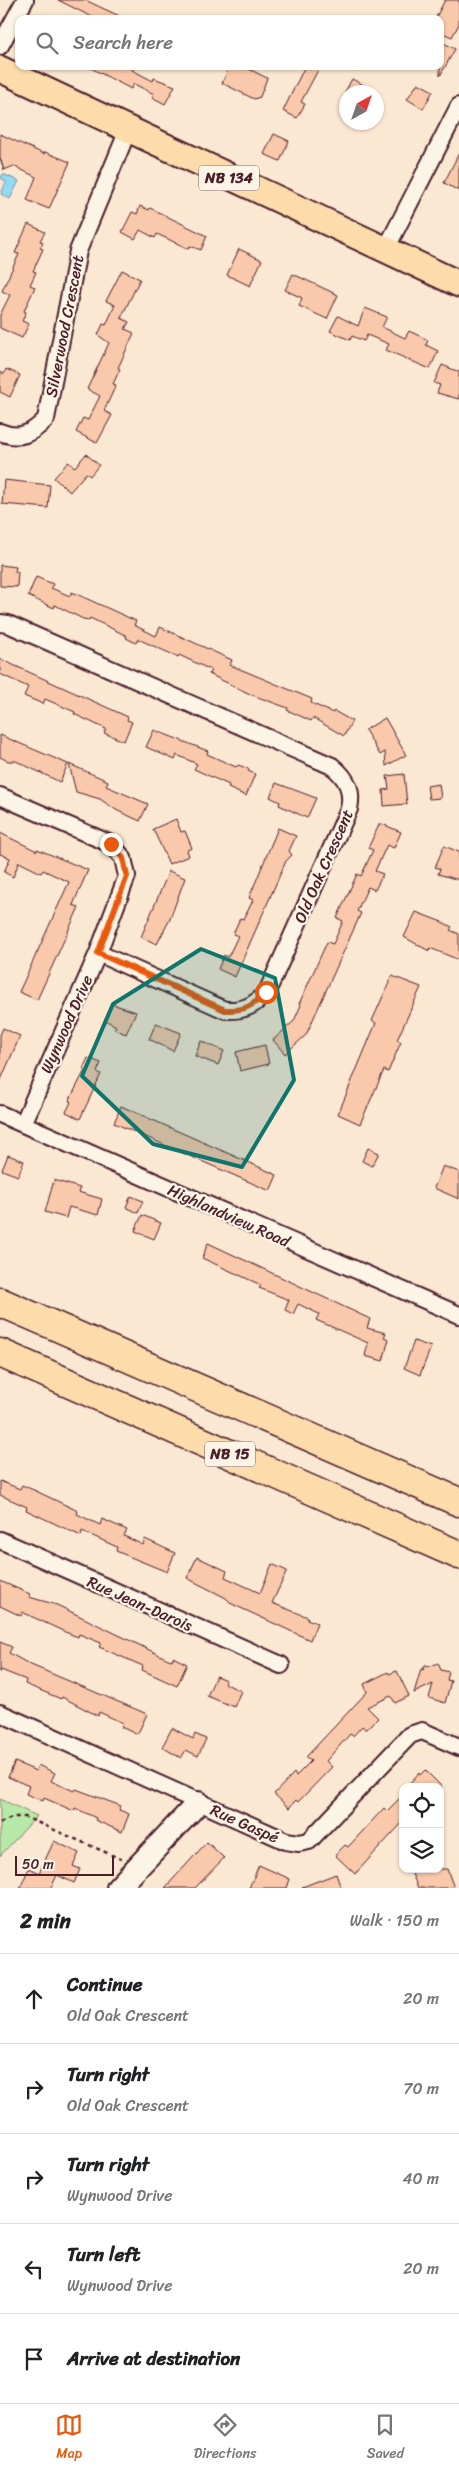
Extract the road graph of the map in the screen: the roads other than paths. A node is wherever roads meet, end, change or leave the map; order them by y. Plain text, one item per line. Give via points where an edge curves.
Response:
1 (26, 0) edge
2 (18, 15) edge
3 (15, 19) edge
4 (0, 46) edge
5 (0, 69) edge
6 (459, 106) edge
7 (128, 130) junction
8 (385, 251) junction
9 (459, 284) edge
10 (0, 432) edge
11 (0, 623) edge
12 (0, 796) edge
13 (98, 953) junction
14 (0, 1114) edge
15 (22, 1124) junction
16 (0, 1302) edge
17 (459, 1315) edge
18 (0, 1353) edge
19 (459, 1502) edge
20 (0, 1540) edge
21 (459, 1555) edge
22 (281, 1665) dead end
23 (0, 1713) edge
24 (459, 1748) edge
25 (198, 1803) junction
26 (118, 1888) edge

1 - 2 street
3 - 4 street
5 - 7 main road, NB 134
6 - 8 street
7 - 8 main road, NB 134
7 - 10 street, Silverwood Crescent via 78,251 46,419 30,433 18,437
8 - 9 main road, NB 134
11 - 13 street, Old Oak Crescent via 332,766 349,785 349,809 266,992 258,1002 238,1011 225,1010
12 - 13 street, Wynwood Drive via 111,844 123,858 127,876
13 - 15 street, Wynwood Drive
14 - 15 street, Highlandview Road
15 - 17 street, Highlandview Road
16 - 19 highway
18 - 21 highway, NB 15
20 - 22 street, Rue Jean-Darois
23 - 25 street, Rue Gaspé
24 - 25 street, Rue Gaspé via 422,1731 410,1735 308,1841 299,1843 286,1841
25 - 26 street

